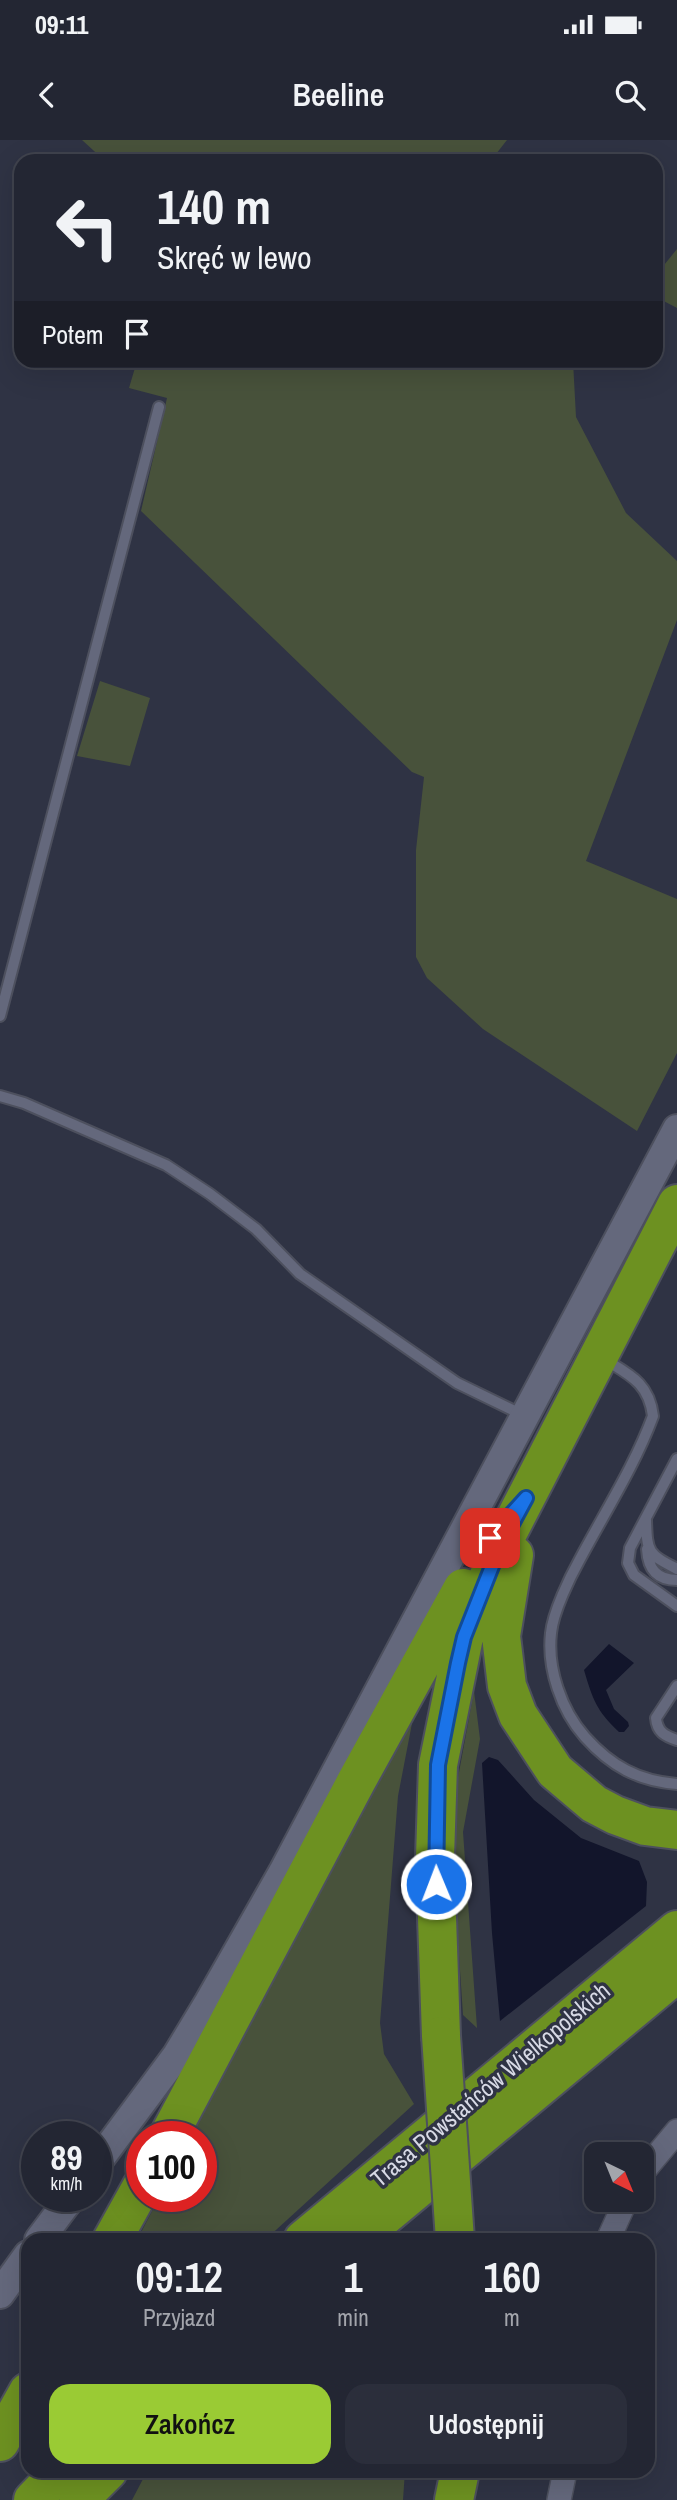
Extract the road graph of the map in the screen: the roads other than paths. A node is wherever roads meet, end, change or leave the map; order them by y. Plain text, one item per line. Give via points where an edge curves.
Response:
1 (159, 407) dead end
2 (0, 1016) edge
3 (0, 1097) edge
4 (677, 1129) edge
5 (677, 1203) edge
6 (598, 1356) junction
7 (525, 1416) junction
8 (677, 1460) edge
9 (526, 1498) junction
10 (646, 1517) junction
11 (647, 1546) junction
12 (677, 1569) edge
13 (677, 1580) edge
14 (677, 1606) edge
15 (677, 1686) edge
16 (677, 1740) edge
17 (677, 1784) edge
18 (677, 1830) edge
19 (677, 1930) edge
20 (677, 1973) edge
21 (176, 2121) edge
22 (677, 2131) edge
23 (112, 2142) edge
24 (654, 2157) edge
25 (60, 2212) edge
26 (128, 2212) edge
27 (621, 2212) edge
28 (44, 2233) edge
29 (116, 2233) edge
30 (311, 2233) edge
31 (364, 2233) edge
32 (455, 2233) edge
33 (611, 2233) edge
34 (21, 2265) edge
35 (0, 2294) edge
36 (21, 2404) edge
37 (0, 2442) edge
38 (54, 2478) edge
39 (101, 2478) edge
40 (129, 2478) edge
41 (459, 2478) edge
42 (564, 2478) edge
43 (33, 2500) edge
44 (79, 2500) edge
45 (115, 2500) edge
46 (454, 2500) edge
47 (559, 2500) edge

1 - 2 lane
3 - 7 lane via 24,1103 166,1165 256,1229 300,1274 457,1382
4 - 7 street
5 - 6 highway
6 - 9 highway
6 - 17 lane via 645,1389 653,1416 568,1583 551,1631 552,1668 565,1704 591,1744 624,1771 658,1783
7 - 23 street via 209,2002 177,2055
8 - 10 lane
9 - 18 highway via 501,1636 507,1686 518,1715 555,1771 594,1804 645,1826
9 - 21 highway via 490,1538
9 - 32 highway, bridge via 500,1546 464,1637 438,1765 435,1858 441,2036
10 - 11 lane
10 - 14 lane via 630,1548 630,1569
11 - 12 lane via 657,1559
11 - 13 lane via 653,1571
15 - 16 lane via 656,1718 658,1729
19 - 30 highway, Trasa Powstańców Wielkopolskich
20 - 31 highway, Trasa Powstańców Wielkopolskich
22 - 24 street
25 - 28 street
26 - 29 highway
27 - 33 street
34 - 35 street
36 - 37 highway
38 - 43 highway
39 - 44 highway
40 - 45 highway
41 - 46 highway
42 - 47 street

